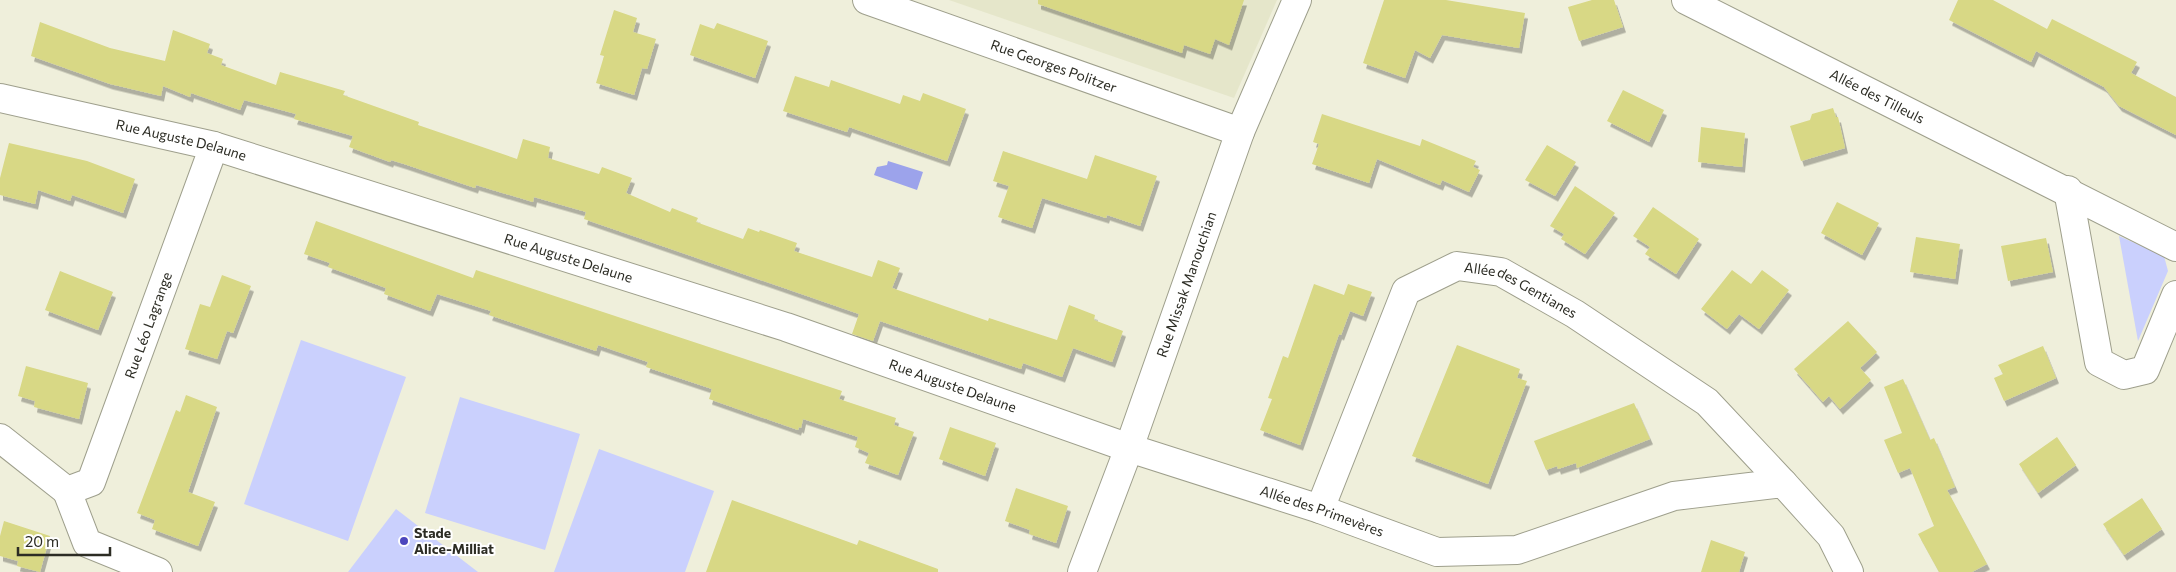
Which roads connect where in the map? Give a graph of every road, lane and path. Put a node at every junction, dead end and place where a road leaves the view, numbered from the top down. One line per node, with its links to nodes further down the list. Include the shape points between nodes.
1 (867, 0): 5 (street, Rue Georges Politzer)
2 (1297, 0): 5 (street, Rue Missak Manouchian)
3 (1686, 0): 7 (street, Allée des Tilleuls)
4 (0, 98): 6 (street, Rue Auguste Delaune)
5 (1240, 132): 11 (street, Rue Missak Manouchian)
6 (214, 146): 11 (street, Rue Auguste Delaune, via 786,327); 13 (street, Rue Léo Lagrange, via 91,482)
7 (2068, 190): 8 (street, Allée des Tilleuls); 9 (street, via 2099,362 2124,375 2146,370)
8 (2176, 247)
9 (2176, 295)
10 (0, 438): 13 (street)
11 (1129, 448): 14 (street, Allée des Primevères); 17 (street, Rue Missak Manouchian)
12 (1783, 483): 14 (street, Allée des Gentianes, via 1707,402 1575,314 1501,272 1456,266 1406,290); 15 (street, Allée des Primevères, via 1674,496); 18 (street, via 1831,536)
13 (67, 490): 16 (street, via 87,543)
14 (1320, 509): 15 (street, Allée des Primevères, via 1437,552)
15 (1513, 561)
16 (158, 572)
17 (1082, 572)
18 (1849, 572)

